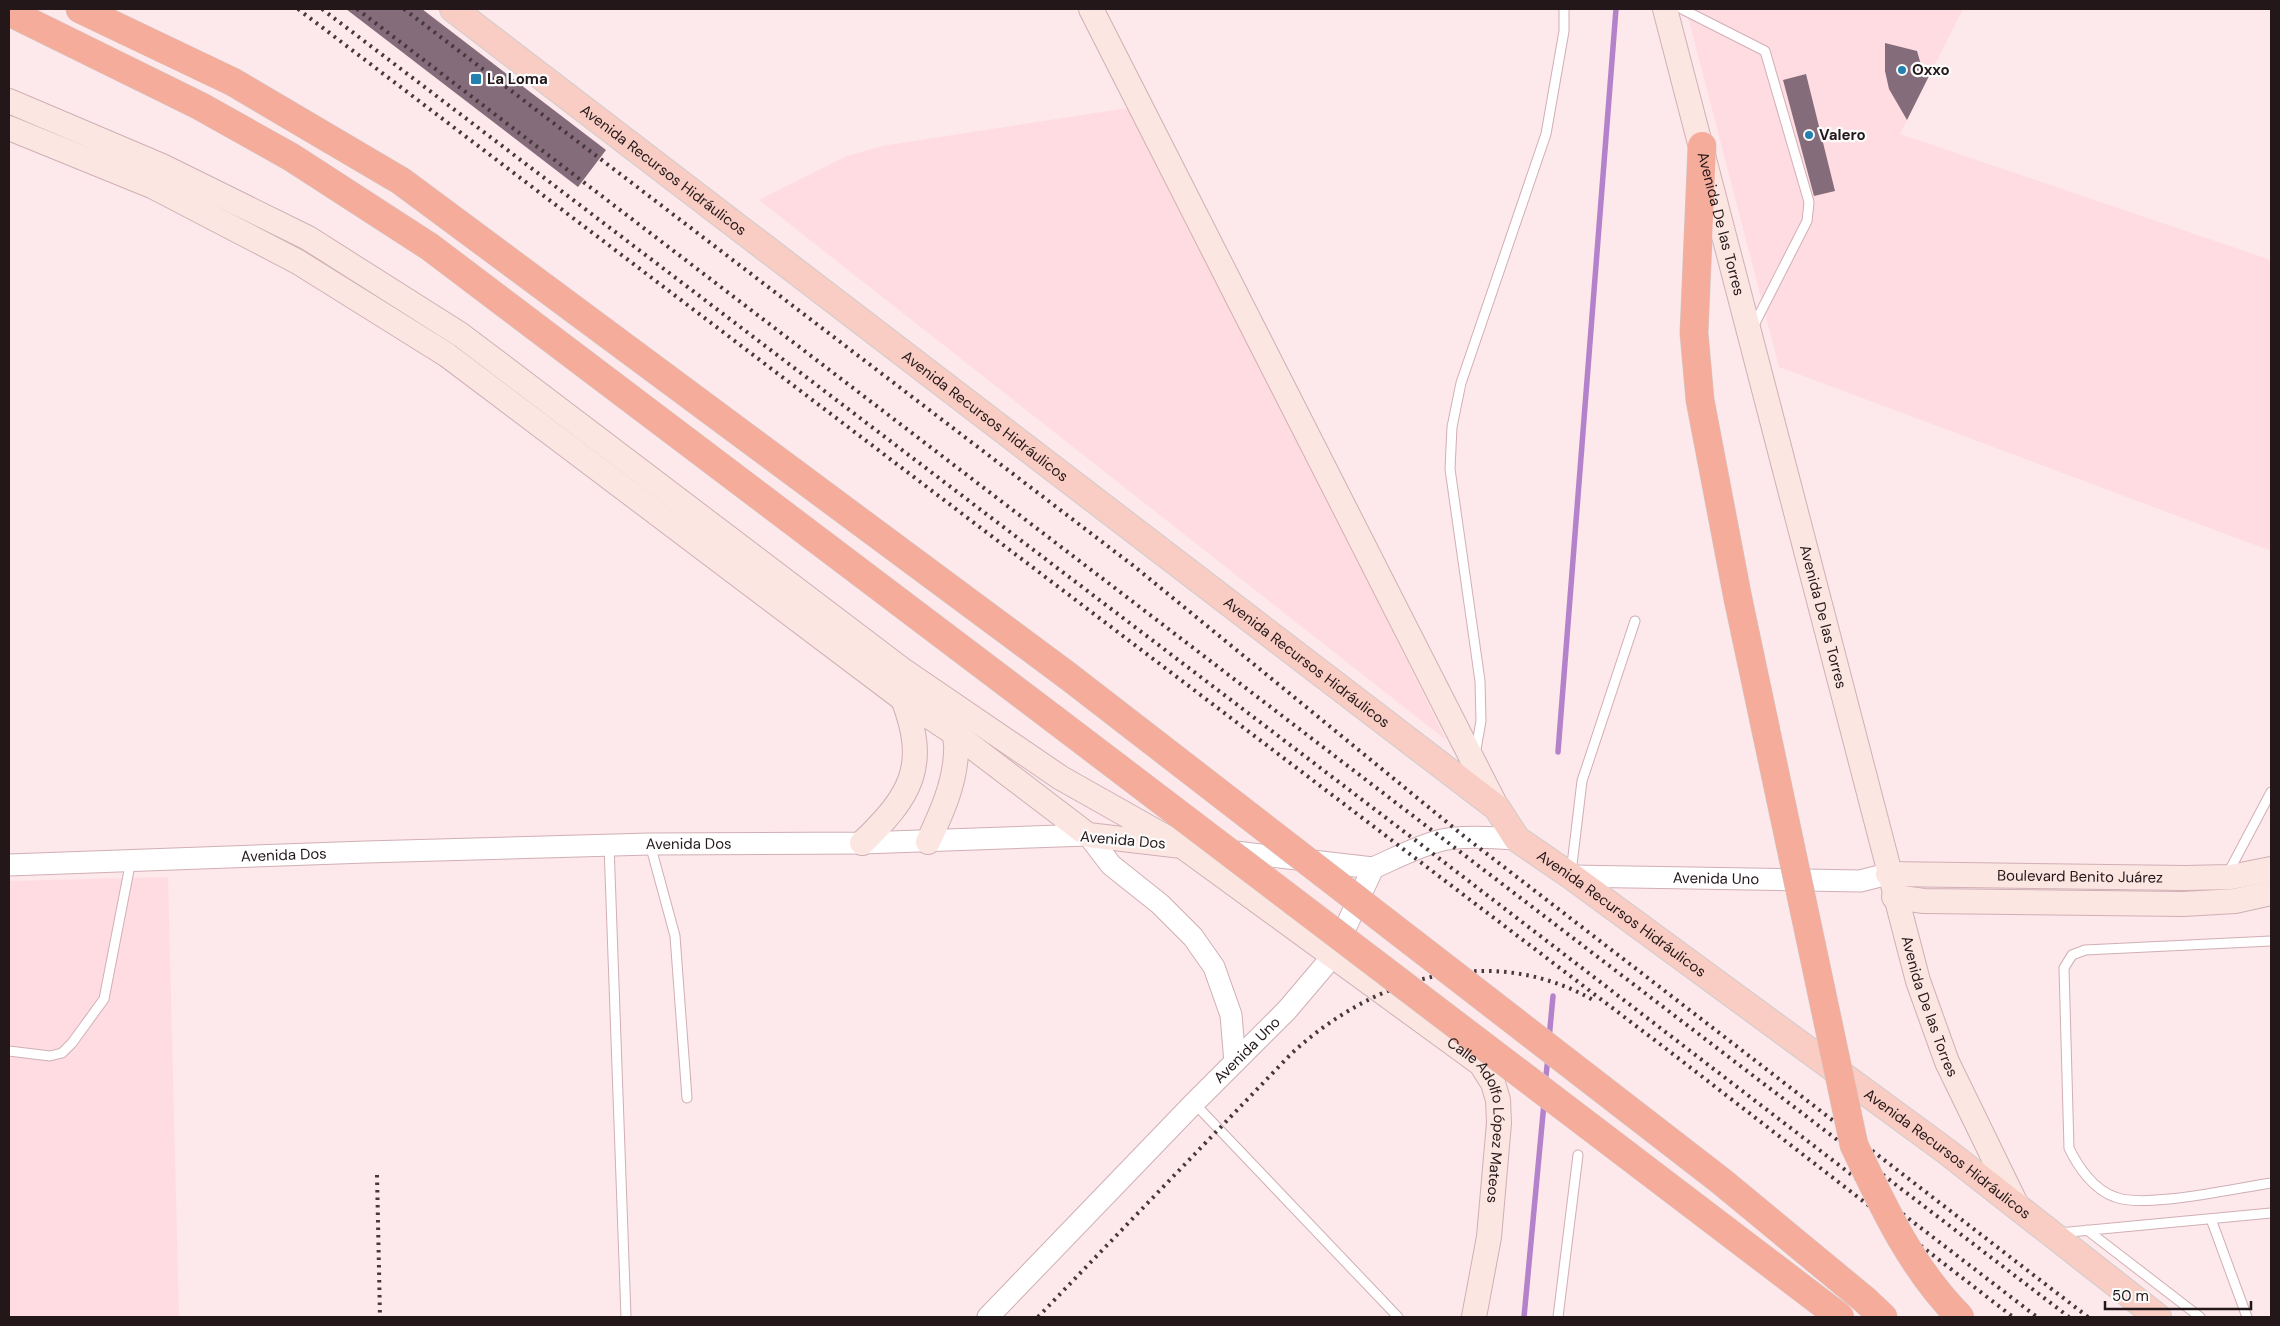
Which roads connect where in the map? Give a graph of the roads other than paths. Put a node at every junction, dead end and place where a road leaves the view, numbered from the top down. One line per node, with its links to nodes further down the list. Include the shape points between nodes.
1 (80, 9): 49 (highway, bridge, via 233,82 401,181 1068,676 1721,1181)
2 (452, 9): 18 (main road, Avenida Recursos Hidráulicos)
3 (1091, 9): 16 (main road)
4 (1564, 9): 16 (lane, via 1564,31 1546,134 1461,383 1452,427 1450,469 1480,681 1481,721)
5 (1666, 9): 10 (main road, Avenida De las Torres)
6 (1682, 9): 11 (lane, via 1765,51 1809,202 1807,221)
7 (9, 12): 55 (highway, bridge, via 200,106 291,157 430,248)
8 (9, 101): 14 (main road, via 162,166 308,238 461,335 904,671)
9 (9, 128): 13 (main road, via 154,187 298,262 447,355)
10 (1702, 146): 11 (main road, Avenida De las Torres); 56 (highway, bridge, via 1694,333 1700,400 1738,599 1854,1145 1883,1207 1912,1258)
11 (1750, 334): 30 (main road, Avenida De las Torres)
12 (1635, 621): 31 (lane, via 1582,781)
13 (903, 699): 15 (main road); 22 (main road, via 912,722 916,754 911,780 900,803)
14 (951, 703): 15 (main road); 25 (main road, via 1061,778)
15 (954, 733): 19 (main road); 21 (main road, via 956,752 951,784)
16 (1474, 762): 18 (main road)
17 (2271, 792): 32 (lane)
18 (1497, 808): 20 (main road, Avenida Recursos Hidráulicos)
19 (1088, 835): 21 (street, Avenida Dos); 25 (main road, Avenida Dos); 39 (street, via 1111,865 1160,904 1193,937 1214,967 1230,1016)
20 (1517, 839): 28 (street, via 1444,840); 31 (main road, Avenida Recursos Hidráulicos)
21 (928, 842): 22 (street, Avenida Dos)
22 (862, 843): 23 (street, Avenida Dos)
23 (650, 844): 24 (street, Avenida Dos); 40 (lane, via 675,936)
24 (610, 845): 26 (street, Avenida Dos); 50 (lane)
25 (1182, 846): 28 (street); 37 (main road, Avenida Dos)
26 (131, 860): 27 (street, Avenida Dos); 38 (lane, via 104,999 62,1053 50,1056)
27 (9, 865)
28 (1373, 868): 37 (street, Avenida Uno)
29 (2271, 869): 32 (main road, Boulevard Benito Juárez)
30 (1888, 874): 32 (main road, Boulevard Benito Juárez); 33 (street, Avenida Uno); 35 (main road, Avenida De las Torres)
31 (1571, 876): 33 (street, Avenida Uno); 44 (main road, Avenida Recursos Hidráulicos, via 1946,1151)
32 (2226, 877)
33 (1860, 881): 35 (street, Avenida Uno)
34 (2271, 893): 35 (main road, Boulevard Benito Juárez, via 2235,901 2183,904)
35 (1894, 898): 44 (main road, Avenida De las Torres, via 1918,981 1947,1062)
36 (2271, 941): 43 (lane, via 2085,950 2072,955 2064,968 2069,1148 2078,1167 2092,1182 2115,1197 2145,1202)
37 (1332, 957): 39 (street, Avenida Uno, via 1287,1010); 53 (main road, Calle Adolfo López Mateos, via 1461,1048 1481,1064 1493,1083 1499,1122 1489,1237)
38 (9, 1051)
39 (1235, 1062): 41 (street, Avenida Uno)
40 (687, 1098)
41 (1194, 1103): 51 (street, Avenida Uno); 52 (lane)
42 (1578, 1155): 54 (lane)
43 (2271, 1183)
44 (2018, 1210): 48 (main road, Avenida Recursos Hidráulicos)
45 (2271, 1213): 46 (lane)
46 (2212, 1219): 47 (lane); 59 (lane)
47 (2087, 1230): 48 (lane); 58 (lane)
48 (2052, 1234): 57 (main road, Avenida Recursos Hidráulicos)
49 (1874, 1309)
50 (626, 1317)
51 (988, 1317)
52 (1398, 1317)
53 (1474, 1317)
54 (1558, 1317)
55 (1840, 1317)
56 (1960, 1317)
57 (2158, 1317)
58 (2200, 1317)
59 (2247, 1317)

